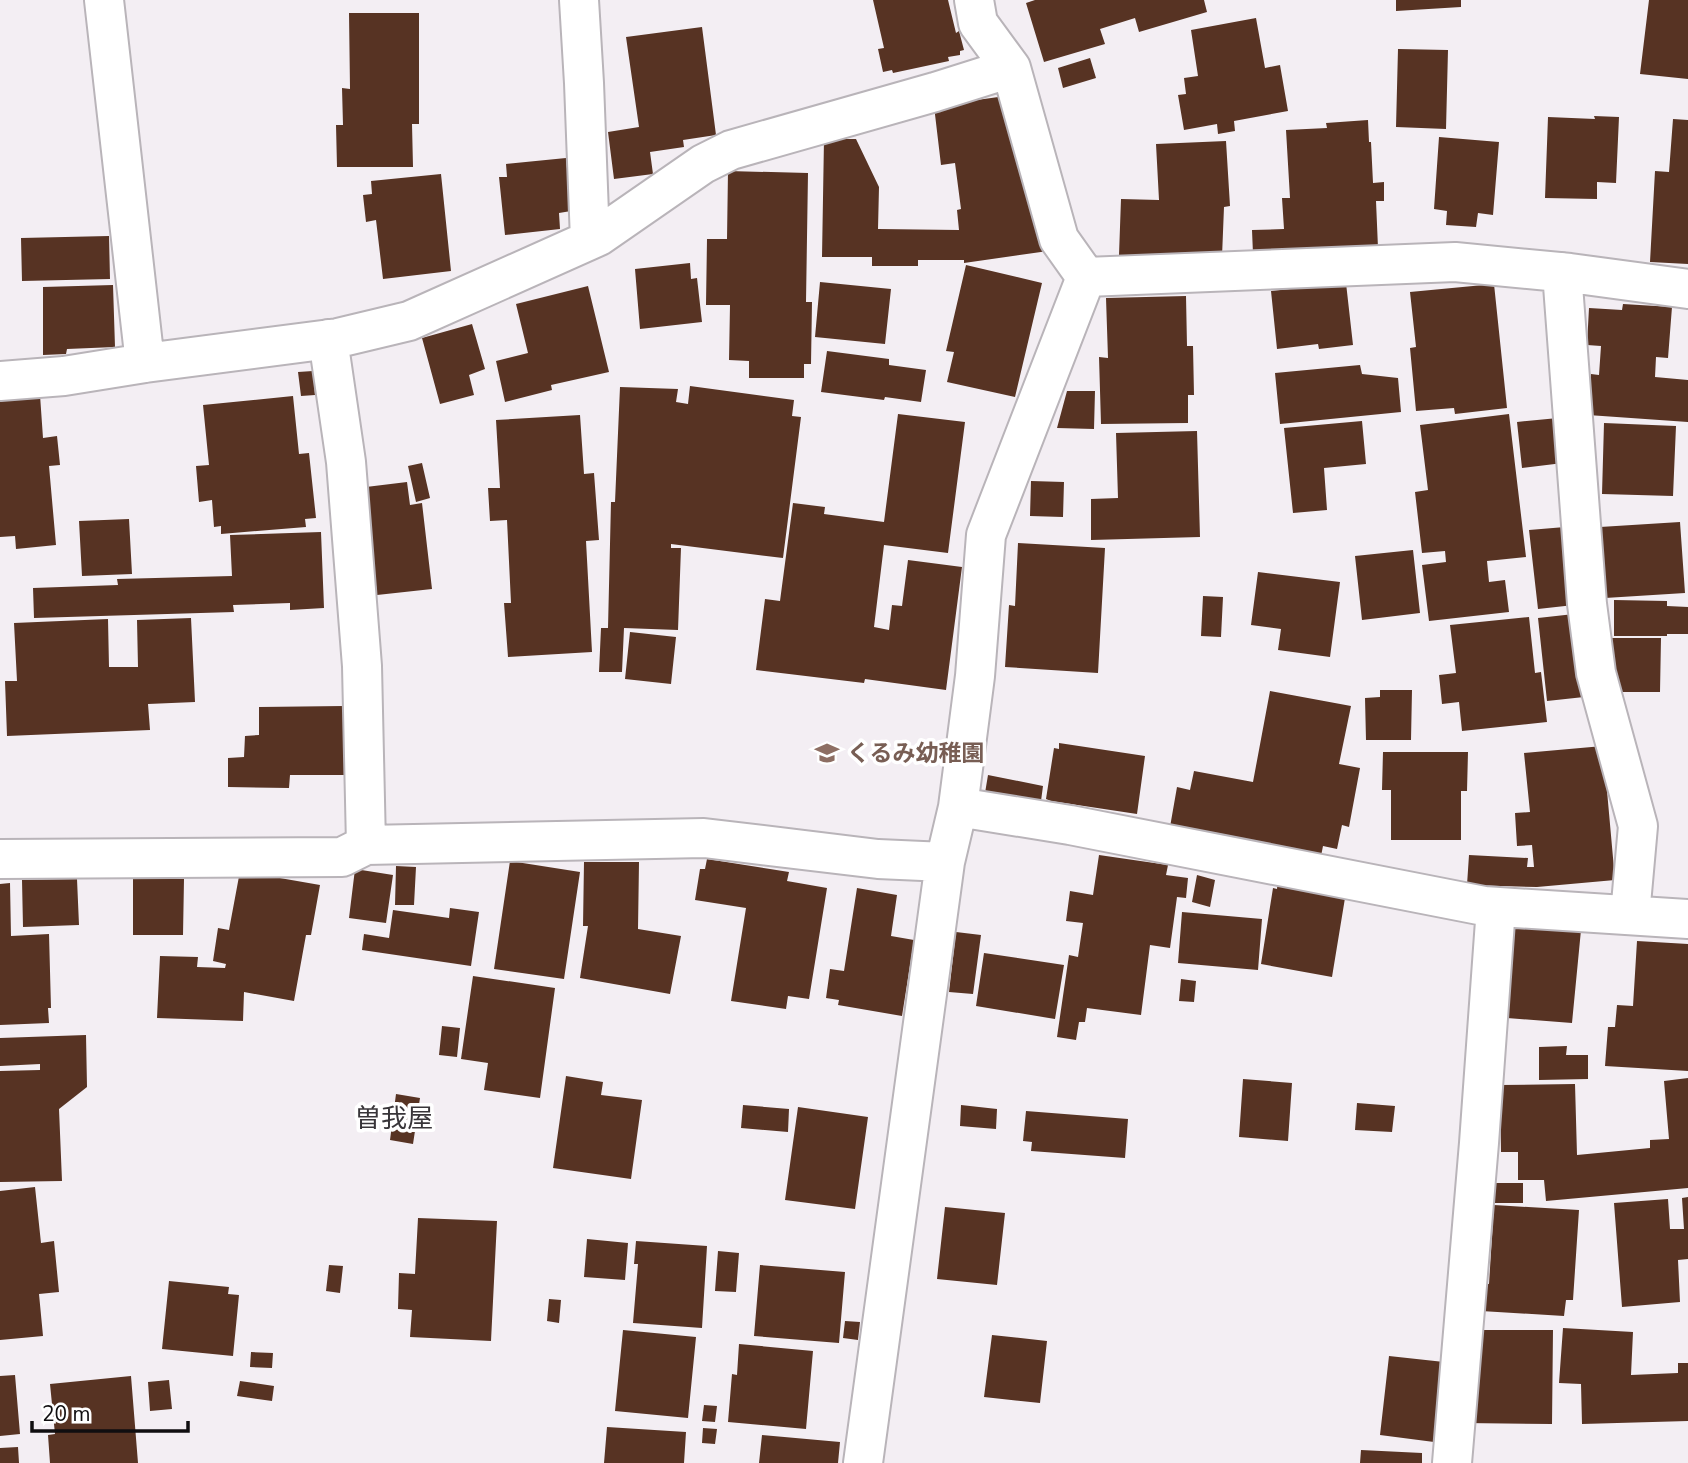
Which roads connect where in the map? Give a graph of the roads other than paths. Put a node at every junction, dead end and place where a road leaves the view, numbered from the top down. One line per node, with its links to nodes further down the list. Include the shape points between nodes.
1 (104, 0): 10 (street)
2 (579, 0): 5 (street)
3 (974, 0): 4 (street, via 978,23)
4 (1011, 68): 5 (street, via 731,150); 7 (street, via 1059,239)
5 (590, 240): 9 (street, via 409,321)
6 (1562, 272): 7 (street, via 1455,262); 8 (street); 17 (street, via 1596,673 1638,826)
7 (1086, 277): 12 (street, via 986,535)
8 (1688, 289)
9 (328, 339): 10 (street); 13 (street, via 346,462 362,666)
10 (145, 363): 11 (street)
11 (0, 381)
12 (958, 807): 15 (street); 16 (street)
13 (366, 845): 14 (street, via 342,857); 15 (street, via 704,838 878,859)
14 (0, 859)
15 (944, 862): 19 (street)
16 (1496, 907): 17 (street); 20 (street)
17 (1630, 915): 18 (street)
18 (1688, 919)
19 (863, 1463)
20 (1452, 1463)

